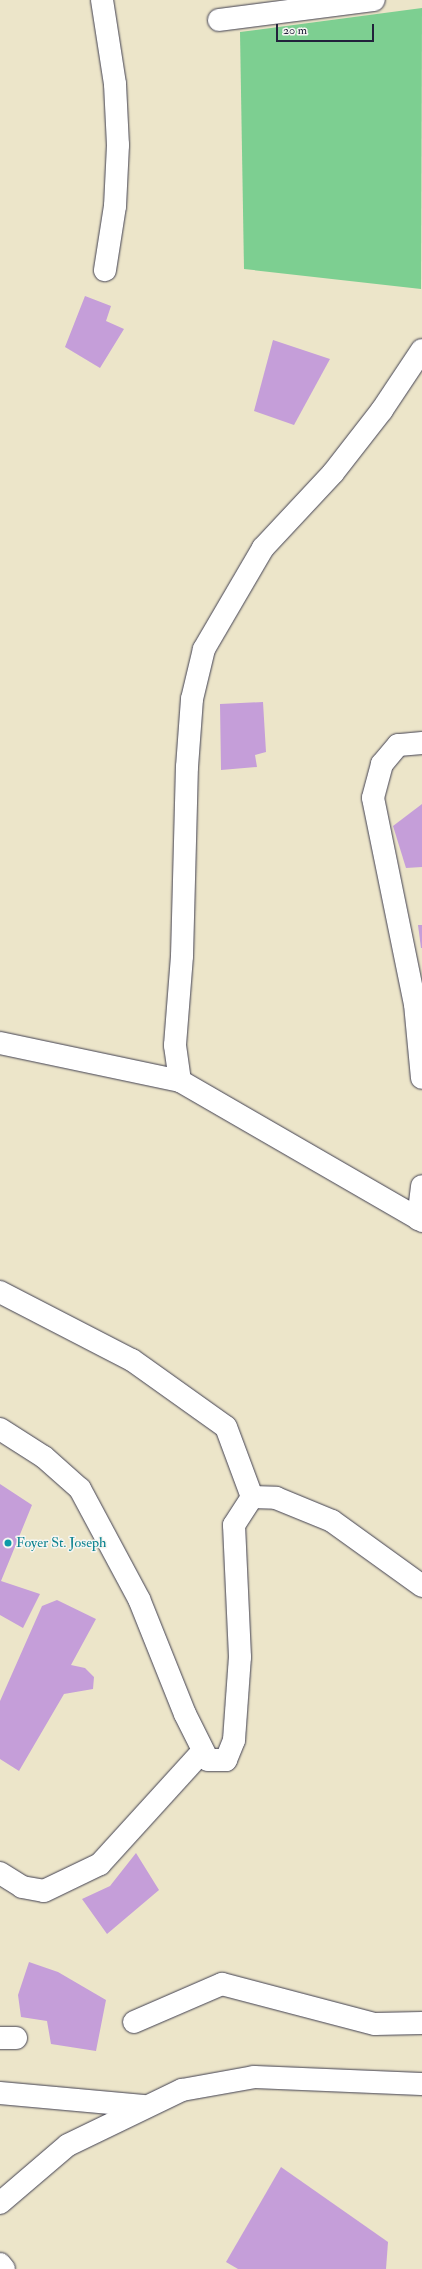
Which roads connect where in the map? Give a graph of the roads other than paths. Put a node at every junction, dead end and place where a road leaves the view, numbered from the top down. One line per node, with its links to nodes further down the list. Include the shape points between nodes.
1 (102, 0): 4 (street, via 113,70 118,146 115,206)
2 (374, 0): 3 (street)
3 (219, 20)
4 (105, 270)
5 (422, 350): 9 (street, via 382,410 333,473 263,548 204,649 192,698 187,767 182,956 175,1045)
6 (422, 743): 8 (street, via 398,745 382,764 373,798 415,1004)
7 (0, 1043): 9 (street)
8 (422, 1078)
9 (180, 1081): 11 (street)
10 (422, 1186): 11 (street)
11 (420, 1220)
12 (0, 1292): 14 (street, via 132,1360 226,1427)
13 (0, 1429): 16 (street, via 44,1457 80,1489 139,1599)
14 (252, 1497): 15 (street, via 276,1498 332,1521); 16 (street, via 234,1525 240,1657 234,1740 226,1760 208,1760)
15 (422, 1586)
16 (202, 1752): 17 (street, via 100,1864 44,1891 22,1887)
17 (0, 1872)
18 (134, 2022): 19 (street, via 222,1984 375,2024)
19 (422, 2024)
20 (422, 2084): 22 (street, via 254,2077 182,2090)
21 (0, 2094): 22 (street)
22 (144, 2106): 23 (street, via 68,2145)
23 (0, 2203)
24 (0, 2264): 25 (street)
25 (4, 2269)

